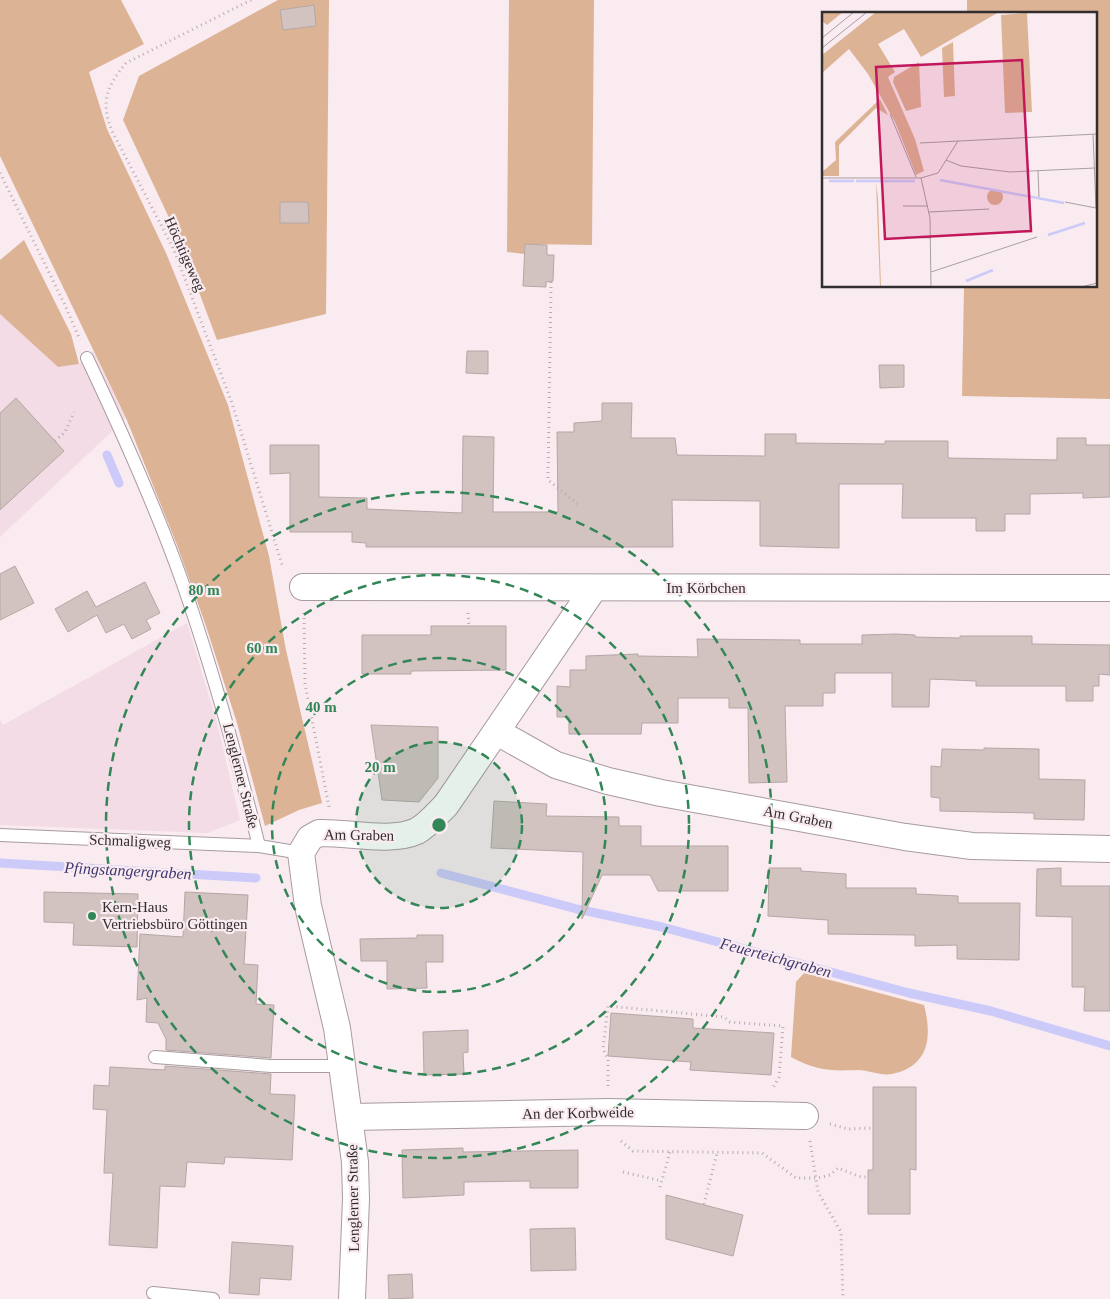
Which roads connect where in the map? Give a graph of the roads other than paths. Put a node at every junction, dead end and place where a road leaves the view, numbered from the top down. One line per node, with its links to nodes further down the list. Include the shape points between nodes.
1 (87, 358): 7 (lane, Lenglerner Straße, via 128,444 183,583 231,734)
2 (303, 587): 3 (street, Im Körbchen)
3 (594, 588): 4 (street, Im Körbchen); 5 (street, Am Graben)
4 (1110, 588)
5 (497, 732): 8 (street, Am Graben, via 556,765 661,793 905,838 972,846); 9 (street, Am Graben, via 446,805 418,830 405,835 319,833 310,838)
6 (0, 835): 7 (lane, Schmaligweg)
7 (259, 846): 9 (lane, Lenglerner Straße)
8 (1110, 849)
9 (301, 853): 11 (street, Lenglerner Straße, via 308,906)
10 (154, 1057): 11 (lane, via 271,1066)
11 (343, 1066): 13 (street, Lenglerner Straße)
12 (805, 1116): 13 (street, An der Korbweide, via 598,1112)
13 (350, 1117): 16 (street, Lenglerner Straße, via 356,1199)
14 (153, 1293): 15 (lane)
15 (213, 1299)
16 (352, 1299)

